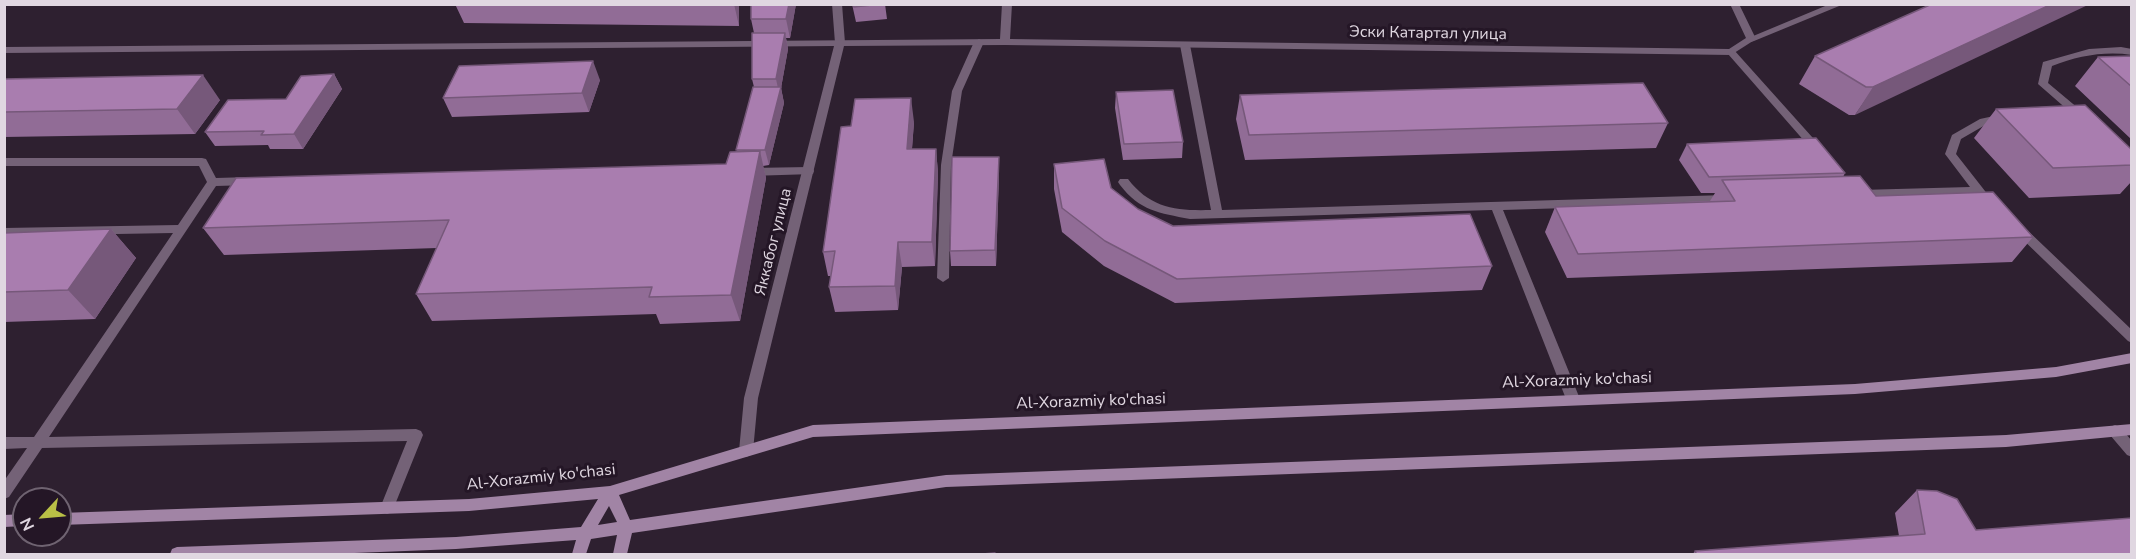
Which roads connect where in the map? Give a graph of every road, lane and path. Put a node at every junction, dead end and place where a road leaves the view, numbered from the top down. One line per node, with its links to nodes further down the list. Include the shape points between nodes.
1 (837, 4): 8 (street, Яккабог улица)
2 (1007, 4): 7 (street)
3 (1734, 4): 5 (street)
4 (1840, 4): 5 (street)
5 (1751, 39): 11 (street)
6 (979, 42): 7 (street, Эски Катартал улица); 8 (street, Эски Катартал улица); 31 (street, via 957,91 946,165)
7 (1005, 42): 9 (street, Эски Катартал улица)
8 (840, 43): 10 (street, Эски Катартал улица); 17 (street, Яккабог улица)
9 (1185, 45): 11 (street, Эски Катартал улица); 27 (street)
10 (4, 50)
11 (1731, 52): 15 (street)
12 (2132, 52): 14 (street, via 2119,49 2070,55 2047,64 2043,84 2090,124)
13 (2017, 114): 22 (street, via 1983,121 1956,137 1950,154)
14 (2062, 117)
15 (1826, 159)
16 (4, 162): 20 (street, via 202,162)
17 (809, 171): 18 (street); 39 (street, Яккабог улица, via 751,398)
18 (738, 172)
19 (261, 181): 20 (street)
20 (213, 182): 29 (street)
21 (1124, 182): 27 (street, via 1149,208)
22 (1978, 191): 23 (street); 26 (street)
23 (1852, 192)
24 (1741, 198): 25 (street)
25 (1496, 206): 27 (street); 34 (street)
26 (1994, 206)
27 (1217, 214)
28 (2010, 221): 32 (street)
29 (181, 229): 30 (street); 37 (street)
30 (4, 232)
31 (943, 278)
32 (2132, 338)
33 (2132, 358): 34 (main road, Al-Xorazmiy ko'chasi, via 2085,369 1957,382)
34 (1573, 399): 39 (main road, Al-Xorazmiy ko'chasi, via 813,431)
35 (2132, 429): 36 (main road)
36 (2115, 431): 40 (street); 45 (main road, via 1982,442 946,481)
37 (39, 442): 38 (street); 42 (street); 43 (street, via 416,435)
38 (4, 443)
39 (746, 451): 41 (main road, Al-Xorazmiy ko'chasi)
40 (2132, 451)
41 (610, 492): 43 (main road, Al-Xorazmiy ko'chasi); 45 (main road); 46 (main road)
42 (4, 493)
43 (387, 508): 44 (main road, Al-Xorazmiy ko'chasi)
44 (72, 519)
45 (626, 527): 46 (main road); 49 (main road)
46 (585, 533): 47 (main road, via 456,543); 48 (main road)
47 (177, 555)
48 (579, 555)
49 (620, 555)

